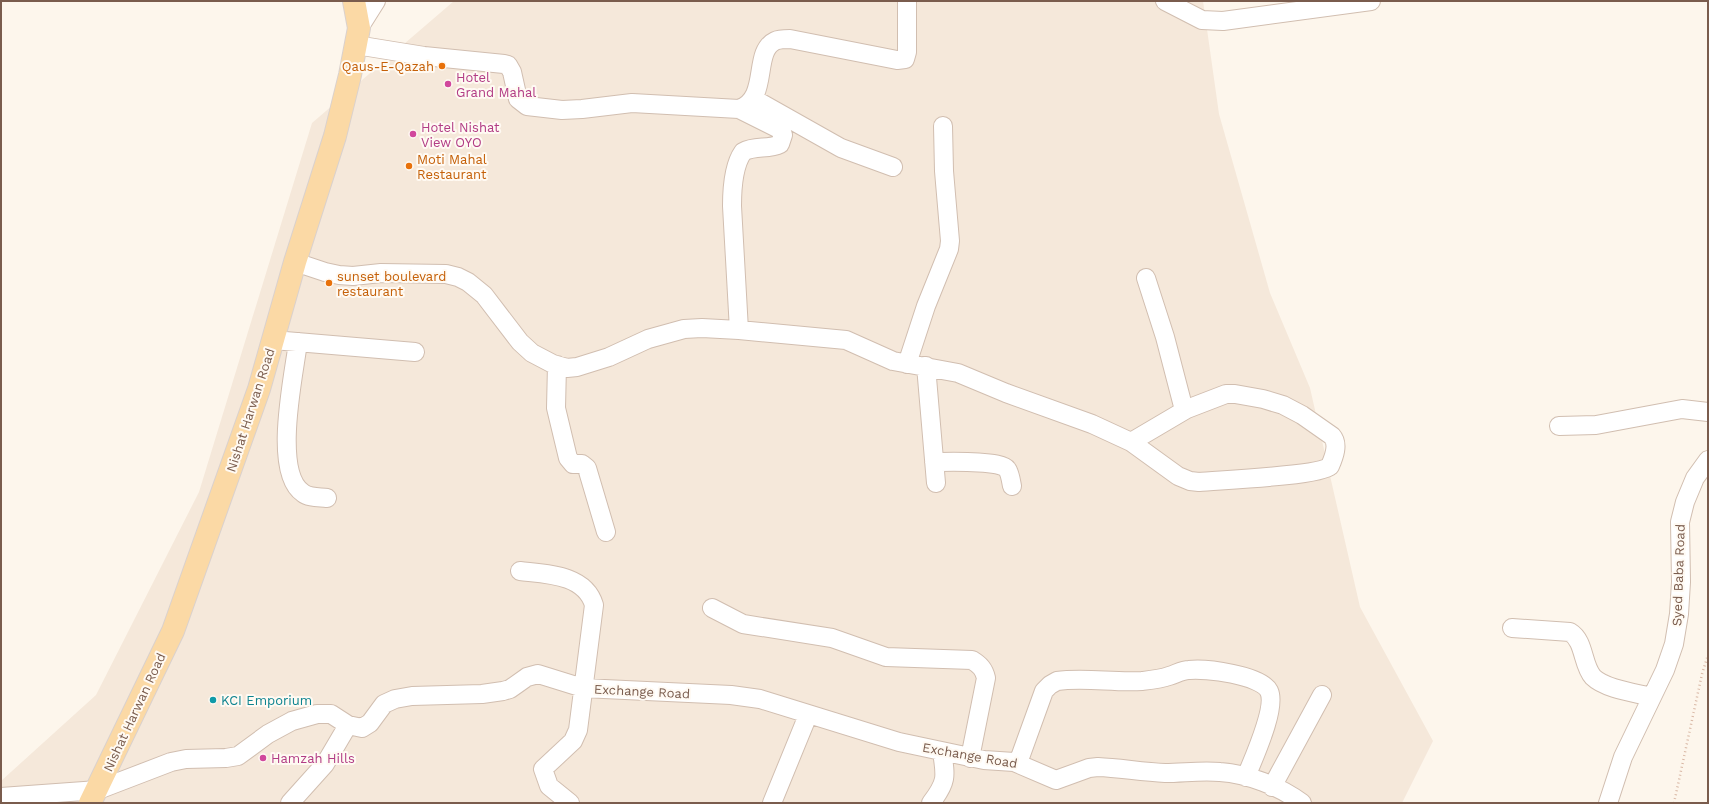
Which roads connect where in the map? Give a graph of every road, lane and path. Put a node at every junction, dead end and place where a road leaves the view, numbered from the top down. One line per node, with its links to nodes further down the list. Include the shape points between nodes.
1 (354, 1): 6 (main road, Nishat Harwan Road)
2 (376, 1): 6 (street)
3 (907, 1): 7 (street, via 907,52 904,59 896,60 780,39 774,41 765,51)
4 (1165, 1): 5 (street, via 1202,20 1223,21)
5 (1371, 1)
6 (357, 36): 8 (street, via 424,56 508,65 518,98 528,106 562,110 632,103); 11 (main road, Nishat Harwan Road, via 335,136)
7 (754, 99): 8 (street, via 747,107); 10 (street, via 841,148)
8 (739, 110): 13 (street, via 777,128 783,135 780,144 755,147 743,152 737,164 732,206)
9 (943, 126): 17 (street, via 949,249 926,306)
10 (894, 166)
11 (295, 262): 14 (main road, Nishat Harwan Road); 18 (street, via 339,275 446,274 458,277 484,295 520,342 532,353)
12 (1146, 278): 20 (street)
13 (739, 330): 17 (street, via 846,340 893,361); 18 (street, via 702,328 672,331 577,367)
14 (273, 340): 15 (street); 44 (main road, Nishat Harwan Road, via 259,389 173,631)
15 (298, 342): 16 (street); 28 (street, via 286,436 288,467 303,494)
16 (415, 352)
17 (907, 364): 19 (street)
18 (557, 365): 29 (street, via 556,408 568,458 573,464 582,464 587,468)
19 (926, 366): 23 (street, via 972,378 1092,424); 25 (street)
20 (1184, 410): 23 (street); 23 (street, via 1226,394 1263,399 1283,405 1302,415 1335,439 1336,446 1331,464 1322,471 1199,482 1178,476)
21 (1708, 412): 22 (street, via 1682,409 1596,425)
22 (1559, 426)
23 (1131, 442)
24 (1708, 460): 36 (street, Syed Baba Road, via 1685,502 1680,522 1679,614 1674,644)
25 (934, 462): 26 (street); 27 (street, via 975,462 1004,466 1008,470)
26 (936, 483)
27 (1012, 486)
28 (327, 498)
29 (606, 532)
30 (520, 571): 34 (street, via 558,575 570,579 592,600 594,610)
31 (712, 608): 40 (street, via 743,624 832,638 886,657 972,660 984,670 986,678)
32 (1512, 628): 36 (street, via 1570,632 1576,637 1588,670 1599,682)
33 (1708, 655): 52 (path)
34 (583, 688): 37 (street, Exchange Road, via 747,697); 38 (street, Exchange Road, via 538,674 527,677 503,691 395,698 384,704 367,726 362,728); 48 (street, via 578,730 572,741 543,769 549,786)
35 (1322, 694): 43 (street)
36 (1652, 696): 51 (street, Syed Baba Road, via 1623,757)
37 (808, 715): 39 (street, Exchange Road); 46 (street)
38 (348, 725): 44 (street, via 331,714 317,714 292,721 268,734 238,756 171,762); 47 (street, via 328,759)
39 (942, 752): 40 (street, Exchange Road); 49 (street, via 945,778 942,789)
40 (970, 758): 41 (street, Exchange Road)
41 (1018, 763): 42 (street, Exchange Road, via 1056,780 1098,767 1163,773 1219,772); 42 (street, via 1044,691 1057,681 1141,681 1163,678 1188,670 1203,670 1252,678 1269,691 1268,717)
42 (1246, 777): 43 (street, Exchange Road)
43 (1272, 787): 50 (street, Exchange Road)
44 (94, 796): 45 (street)
45 (1, 797)
46 (774, 802)
47 (290, 803)
48 (570, 803)
49 (931, 803)
50 (1302, 803)
51 (1608, 803)
52 (1674, 803)

